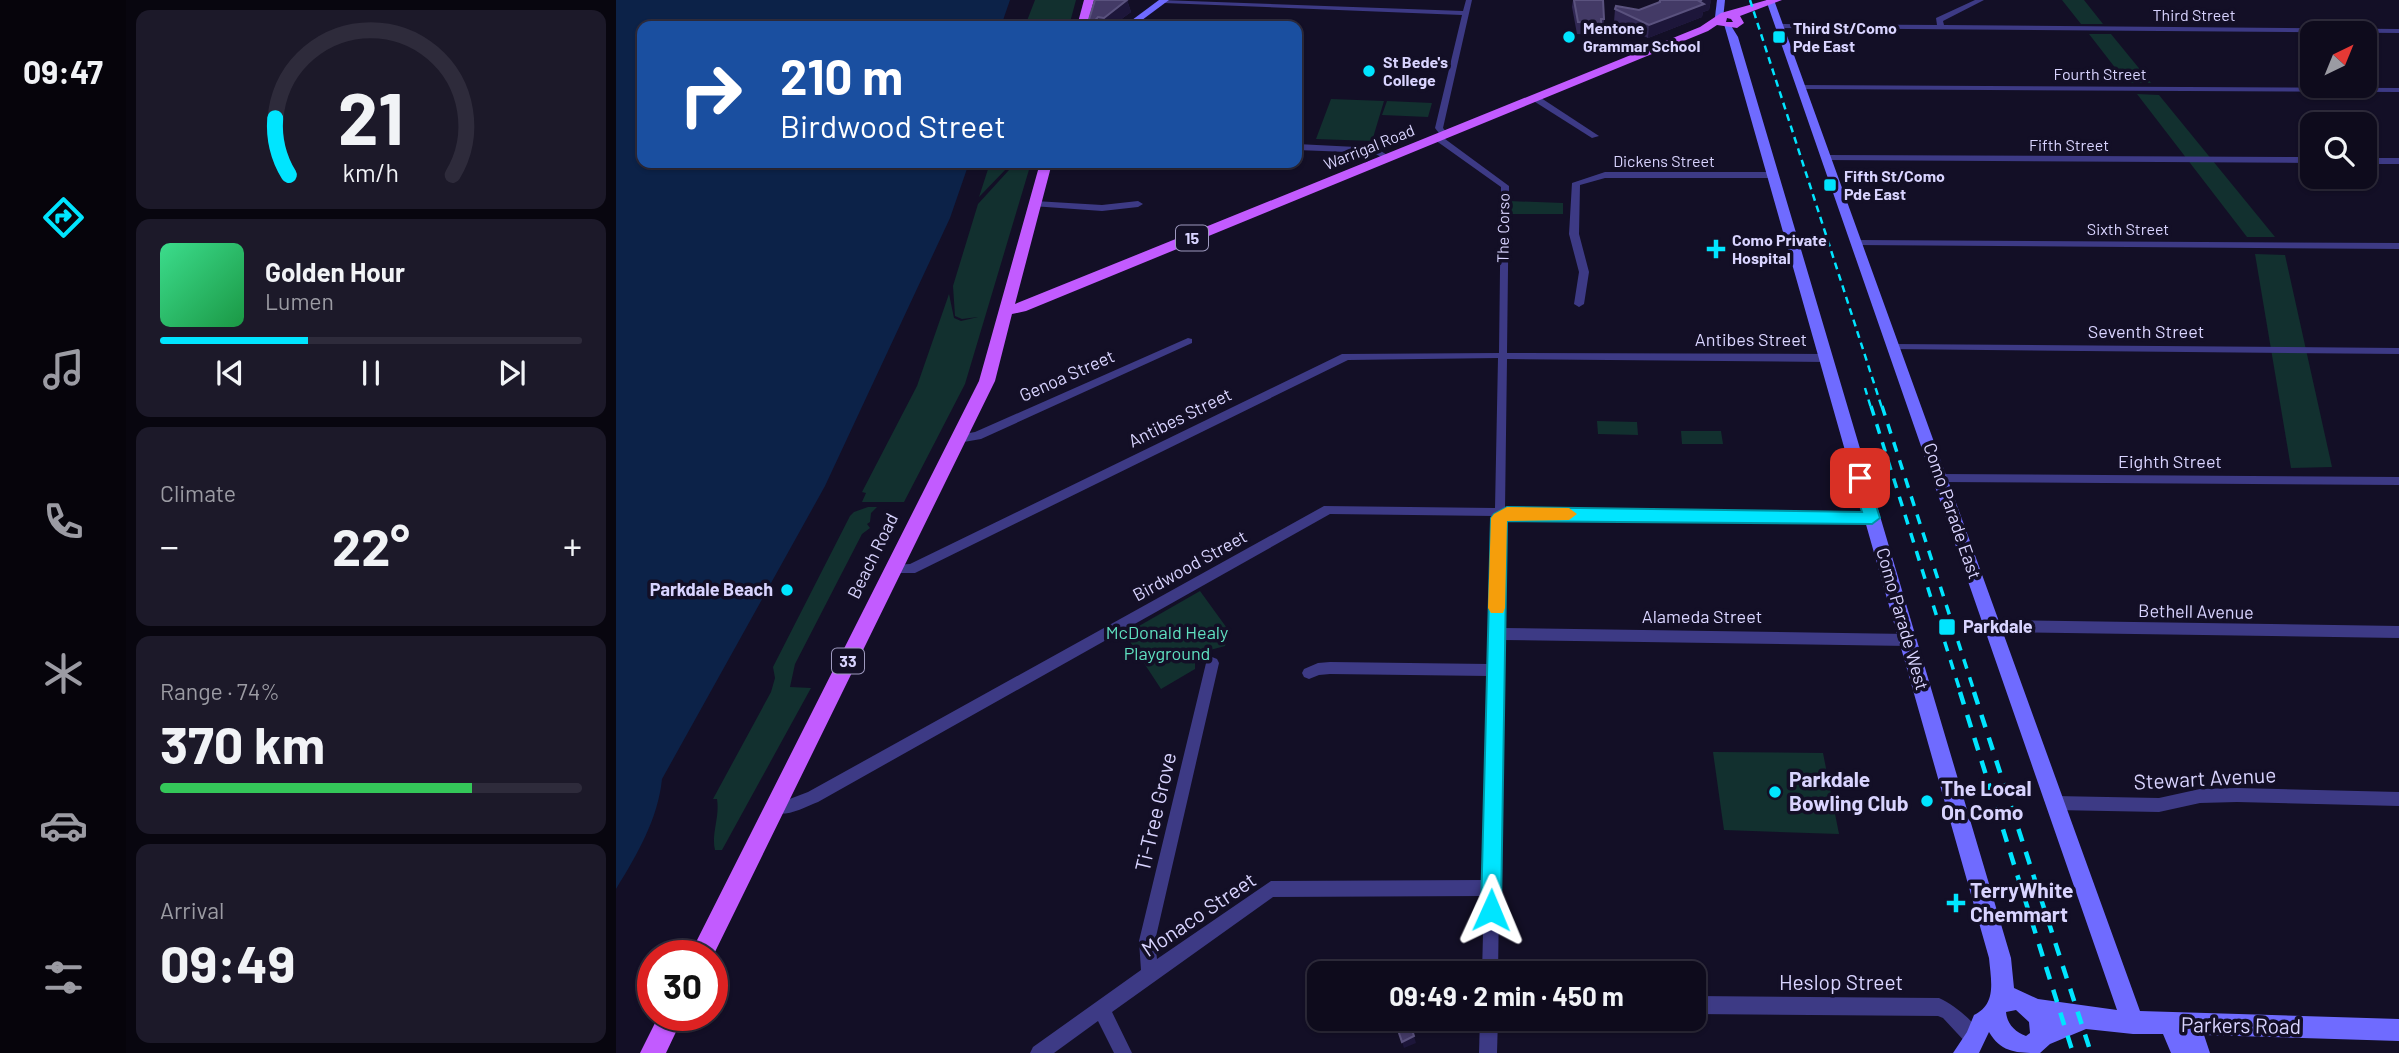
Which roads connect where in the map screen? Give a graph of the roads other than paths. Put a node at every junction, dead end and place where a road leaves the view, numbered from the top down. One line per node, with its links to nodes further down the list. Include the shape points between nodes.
1 (1089, 0): 8 (main road)
2 (1469, 0): 7 (street)
3 (1980, 0): 12 (street, via 1939,20)
4 (1165, 1): 7 (street); 9 (street)
5 (1721, 1): 10 (street, Como Parade West)
6 (1772, 1): 10 (main road, Warrigal Road / 15); 11 (street, Como Parade East)
7 (1466, 13): 18 (street, via 1439,128)
8 (1083, 21)
9 (1135, 21)
10 (1729, 22): 16 (main road, Warrigal Road / 15); 26 (street, Como Parade West)
11 (1780, 26): 12 (street, Third Street); 14 (street, Como Parade East)
12 (1941, 28): 13 (street, Third Street)
13 (2399, 31)
14 (1801, 87): 15 (street, Fourth Street); 21 (street, Como Parade East)
15 (2399, 90)
16 (1535, 98): 17 (street); 18 (main road, Warrigal Road / 15)
17 (1595, 136)
18 (1441, 137): 20 (main road, Warrigal Road / 15); 36 (street, The Corso, via 1504,186)
19 (1302, 147): 20 (street, via 1376,151)
20 (1388, 158): 32 (main road, Warrigal Road / 15, via 1021,308)
21 (1826, 158): 22 (street, Fifth Street); 29 (street, Como Parade East)
22 (2300, 160)
23 (2377, 161): 24 (street)
24 (2399, 161)
25 (1045, 168): 27 (main road, Beach Road / 33)
26 (1772, 175): 31 (street, Dickens Street, via 1598,177 1576,183 1574,234 1584,272); 37 (street, Como Parade West)
27 (1035, 204): 28 (street, via 1102,208); 32 (main road, Beach Road / 33)
28 (1138, 204)
29 (1856, 243): 30 (street, Sixth Street); 34 (street, Como Parade East)
30 (2399, 246)
31 (1579, 304)
32 (1006, 310): 38 (main road, Beach Road / 33, via 987,381)
33 (1188, 341): 38 (street, Genoa Street, via 977,436)
34 (1893, 347): 35 (street, Seventh Street); 39 (street, Como Parade East)
35 (2399, 351)
36 (1502, 356): 37 (street, Antibes Street); 41 (street, The Corso); 43 (street, Antibes Street, via 1346,356 911,569)
37 (1825, 358): 42 (street, Como Parade West)
38 (958, 439): 43 (main road, Beach Road / 33)
39 (1940, 478): 40 (street, Eighth Street); 44 (street, Como Parade East)
40 (2399, 481)
41 (1500, 513): 42 (street, Birdwood Street); 46 (street, The Corso); 53 (street, Birdwood Street, via 1328,509 813,797)
42 (1872, 518): 47 (street, Como Parade West)
43 (894, 569): 53 (main road, Beach Road / 33)
44 (1992, 626): 45 (street, Bethell Avenue); 52 (street, Como Parade East)
45 (2399, 632)
46 (1496, 635): 47 (street, Alameda Street); 49 (street, The Corso)
47 (1908, 640): 59 (street, Como Parade West)
48 (1212, 663): 57 (street, Ti-Tree Grove, via 1147,941)
49 (1494, 670): 50 (street, via 1330,668); 54 (street, The Corso)
50 (1309, 673)
51 (2399, 799): 52 (street, Stewart Avenue, via 2237,795 2200,796 2159,805)
52 (2055, 803): 62 (street, Como Parade East)
53 (775, 807): 55 (main road, Beach Road / 33)
54 (1491, 888): 56 (street, The Corso); 57 (street, Monaco Street, via 1271,889)
55 (709, 940)
56 (1490, 961)
57 (1150, 972): 60 (street, Monaco Street)
58 (1706, 1005): 68 (street, Heslop Street, via 1939,1007 1949,1012)
59 (2013, 1007): 61 (street, Parkers Road); 67 (street, via 2001,1034); 67 (street, via 2041,1022); 68 (street, via 1982,1023)
60 (1101, 1008): 70 (street, Monaco Street); 71 (street)
61 (2082, 1019): 62 (street, Parkers Road); 67 (street, Parkers Road)
62 (2133, 1023): 63 (street, Parkers Road)
63 (2180, 1025): 64 (street, Parkers Road); 73 (street); 74 (street)
64 (2399, 1030)
65 (664, 1031): 69 (main road)
66 (1489, 1031): 72 (street)
67 (2025, 1045): 68 (street, Parkers Road)
68 (1970, 1046)
69 (653, 1053)
70 (1039, 1053)
71 (1123, 1053)
72 (1488, 1053)
73 (2183, 1053)
74 (2199, 1053)

